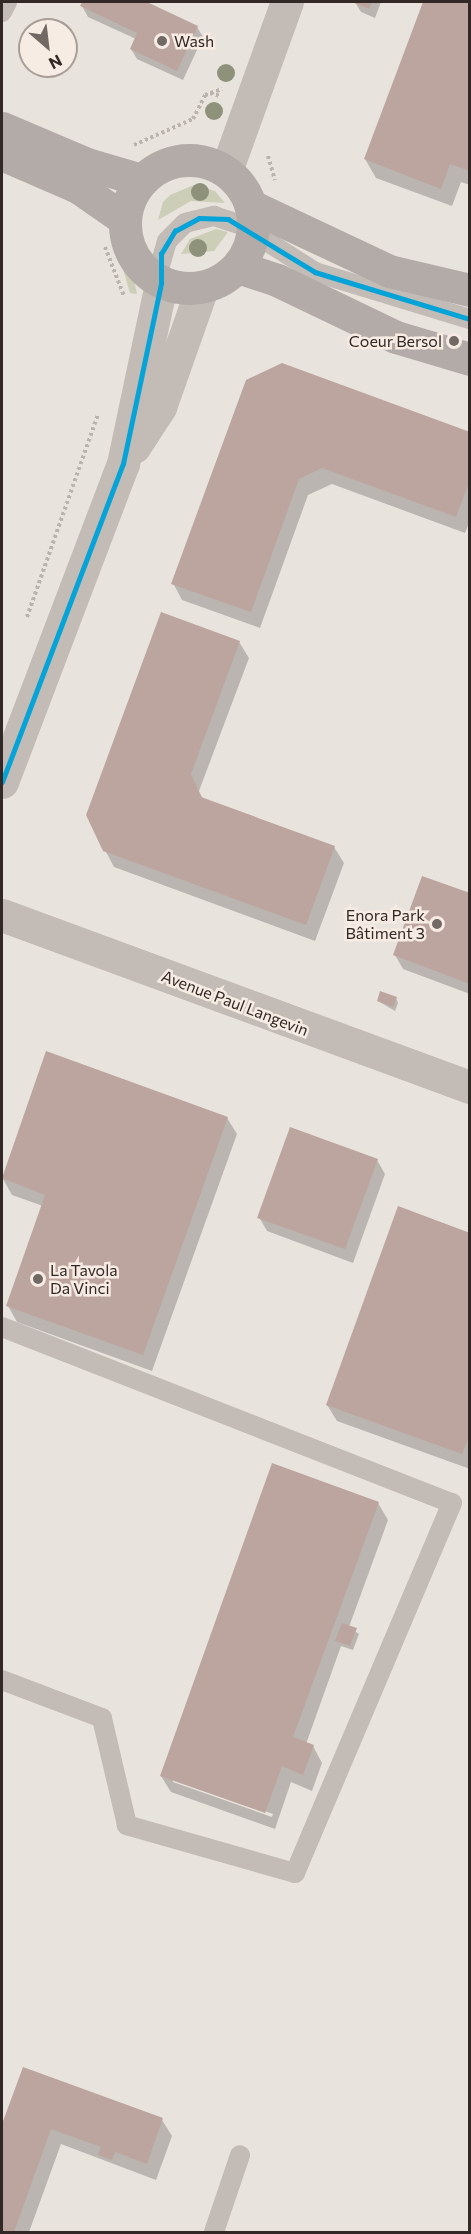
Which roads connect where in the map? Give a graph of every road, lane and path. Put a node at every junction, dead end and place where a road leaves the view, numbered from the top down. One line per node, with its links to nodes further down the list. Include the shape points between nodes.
1 (7, 2): 3 (lane)
2 (287, 2): 7 (street)
3 (2, 12)
4 (210, 93): 6 (path, via 201,101 193,119)
5 (4, 132): 8 (main road); 10 (main road, via 78,187)
6 (127, 147)
7 (226, 171): 8 (main road, via 191,159 156,168); 9 (main road, via 242,186)
8 (141, 180): 10 (main road)
9 (252, 220): 11 (main road); 12 (lane); 14 (lane, via 214,216 185,223 167,241 162,254); 16 (main road, via 389,271)
10 (114, 229): 14 (main road, via 125,238 133,256); 17 (path)
11 (238, 267): 13 (main road); 15 (main road)
12 (315, 272): 13 (lane); 18 (lane)
13 (279, 281): 19 (main road, via 396,337)
14 (161, 283): 15 (main road); 21 (street)
15 (202, 288): 21 (street, via 160,407)
16 (470, 290)
17 (127, 303)
18 (470, 319)
19 (470, 358)
20 (101, 407): 22 (path)
21 (123, 464): 23 (street)
22 (23, 630)
23 (2, 782)
24 (2, 915): 25 (street, Avenue Paul Langevin)
25 (470, 1087)
26 (2, 1327): 27 (lane, via 452,1503 295,1873 127,1825 102,1718)
27 (2, 1680)
28 (240, 2155): 29 (lane)
29 (214, 2232)

